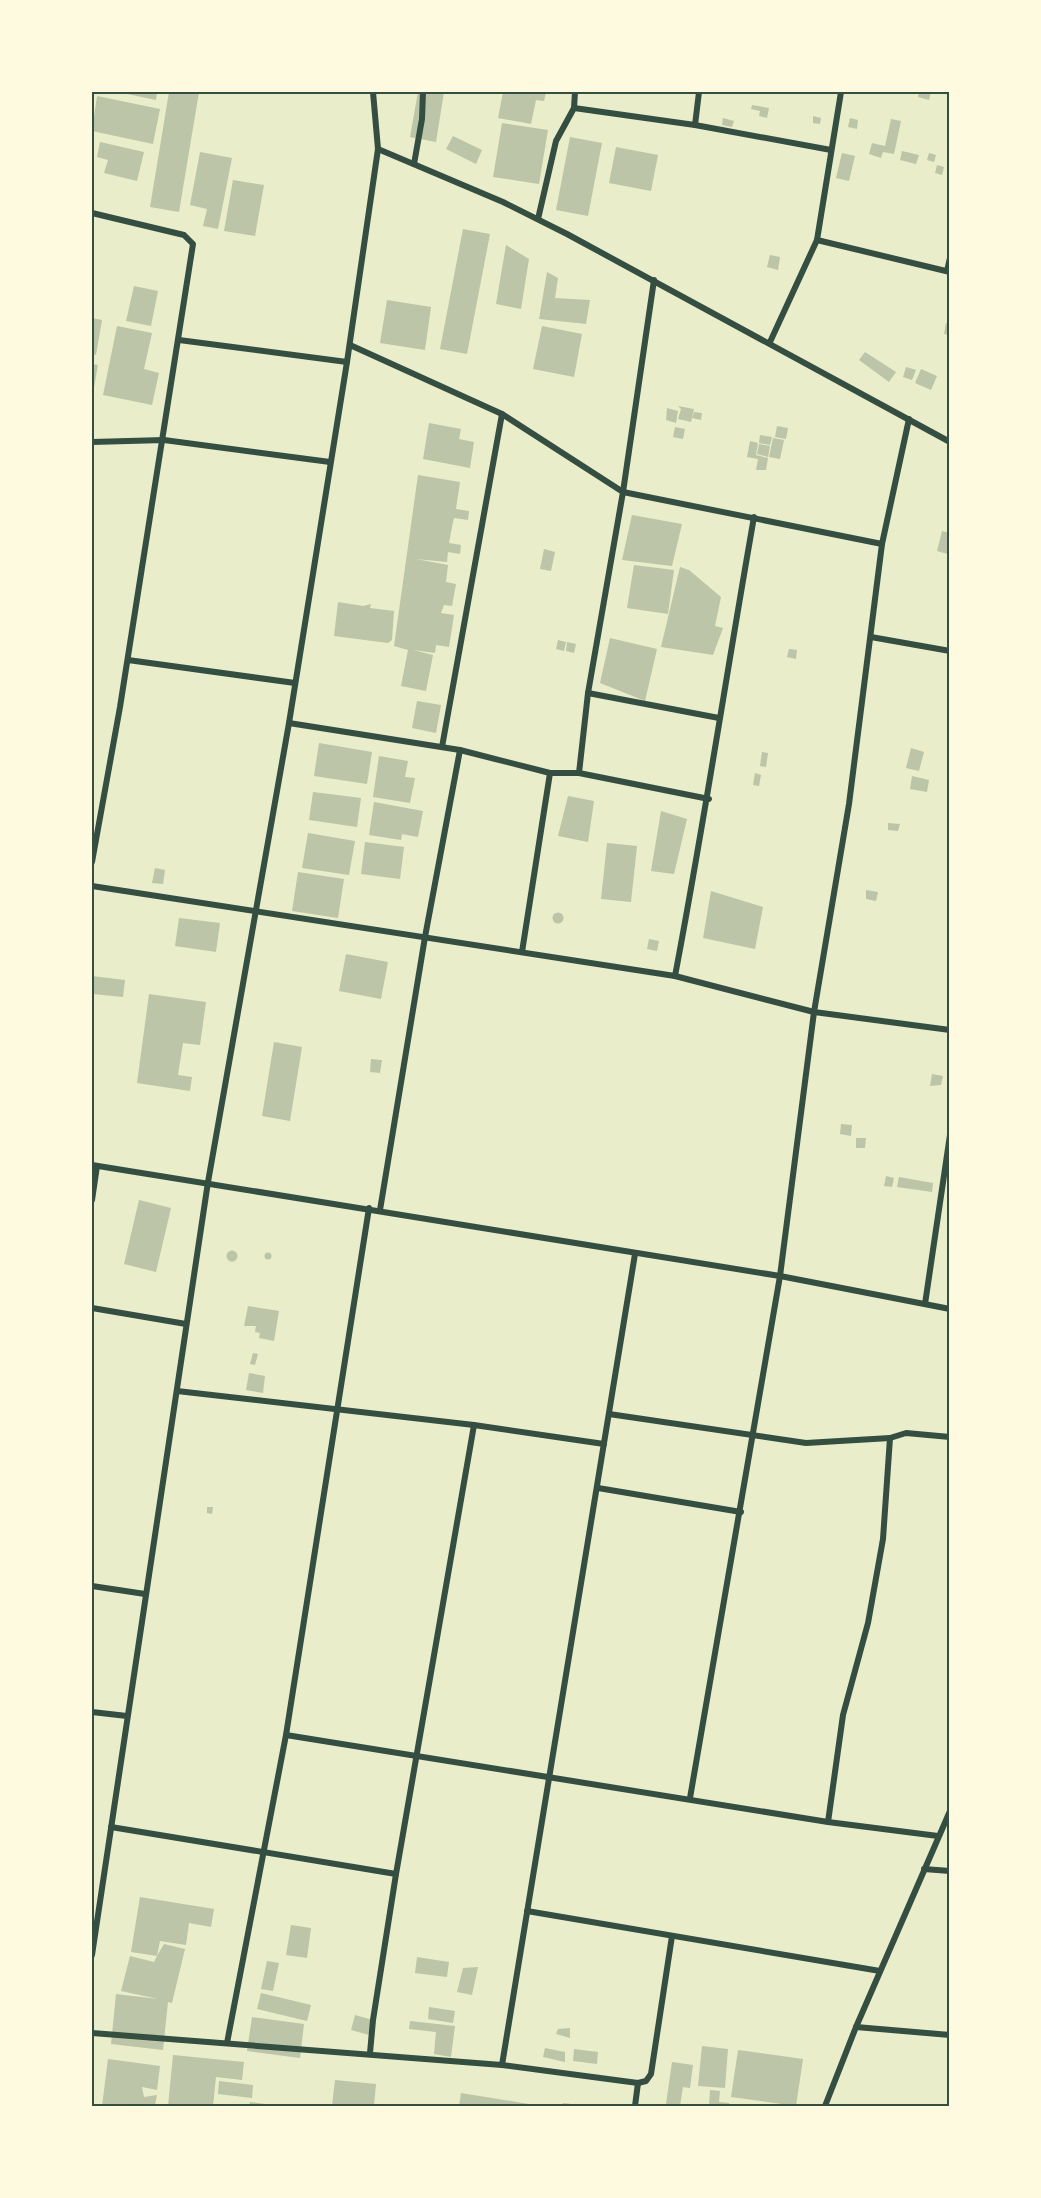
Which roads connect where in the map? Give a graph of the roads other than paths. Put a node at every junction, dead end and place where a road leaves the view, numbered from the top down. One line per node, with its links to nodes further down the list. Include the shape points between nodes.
1 (373, 92): 8 (street)
2 (423, 92): 10 (street)
3 (575, 92): 6 (street)
4 (699, 92): 7 (street)
5 (841, 92): 9 (street)
6 (574, 108): 7 (street); 12 (street, via 556,141)
7 (695, 125): 9 (street)
8 (378, 148): 10 (street); 19 (street)
9 (831, 150): 13 (street)
10 (414, 164): 12 (street)
11 (92, 213): 17 (street, via 184,235 194,244)
12 (538, 219): 16 (street)
13 (817, 240): 15 (street); 18 (street)
14 (950, 258): 15 (street)
15 (948, 272)
16 (654, 280): 18 (street); 27 (street)
17 (180, 340): 20 (street); 23 (street)
18 (770, 342): 22 (street)
19 (350, 345): 20 (street); 21 (street)
20 (347, 362): 26 (street)
21 (502, 414): 27 (street); 37 (street)
22 (909, 419): 25 (street); 29 (street)
23 (164, 440): 24 (street); 26 (street); 32 (street)
24 (92, 442)
25 (950, 442)
26 (330, 462): 33 (street)
27 (623, 492): 28 (street); 34 (street)
28 (753, 517): 29 (street); 35 (street)
29 (882, 544): 30 (street)
30 (870, 637): 31 (street); 48 (street, via 849,804)
31 (950, 651)
32 (128, 660): 33 (street); 42 (street)
33 (295, 683): 36 (street)
34 (588, 693): 35 (street); 40 (street)
35 (719, 718): 41 (street)
36 (289, 723): 37 (street); 44 (street)
37 (442, 747): 38 (street)
38 (460, 750): 39 (street); 45 (street)
39 (550, 773): 40 (street); 46 (street)
40 (579, 773): 41 (street)
41 (709, 799): 47 (street)
42 (92, 862)
43 (92, 886): 44 (street)
44 (254, 910): 45 (street); 52 (street)
45 (424, 937): 46 (street); 55 (street)
46 (522, 952): 47 (street)
47 (675, 976): 48 (street)
48 (814, 1012): 49 (street); 57 (street)
49 (950, 1030)
50 (950, 1135): 58 (street)
51 (94, 1166): 52 (street); 53 (street)
52 (208, 1182): 54 (street); 61 (street)
53 (92, 1200)
54 (369, 1208): 55 (street); 63 (street)
55 (380, 1210): 56 (street)
56 (635, 1254): 57 (street); 64 (street)
57 (780, 1276): 58 (street); 66 (street)
58 (925, 1304): 60 (street)
59 (92, 1308): 61 (street)
60 (950, 1310)
61 (186, 1324): 62 (street)
62 (177, 1391): 63 (street); 73 (street)
63 (337, 1408): 65 (street); 76 (street)
64 (609, 1414): 66 (street); 69 (street)
65 (474, 1425): 69 (street); 77 (street)
66 (754, 1437): 68 (street, via 806,1443); 71 (street)
67 (950, 1437): 68 (street, via 906,1433)
68 (890, 1438): 81 (street, via 883,1539 868,1623 843,1715)
69 (604, 1444): 70 (street)
70 (598, 1488): 71 (street); 78 (street)
71 (741, 1512): 79 (street)
72 (92, 1586): 73 (street)
73 (145, 1594): 75 (street)
74 (92, 1712): 75 (street)
75 (127, 1716): 82 (street)
76 (286, 1735): 77 (street); 84 (street)
77 (418, 1756): 78 (street); 87 (street)
78 (551, 1776): 79 (street); 88 (street)
79 (690, 1798): 81 (street)
80 (950, 1811): 83 (street)
81 (828, 1822): 83 (street)
82 (111, 1827): 84 (street); 90 (street)
83 (938, 1836): 85 (street)
84 (263, 1852): 87 (street); 95 (street)
85 (924, 1869): 86 (street); 91 (street)
86 (950, 1871)
87 (396, 1874): 96 (street)
88 (527, 1911): 89 (street); 97 (street)
89 (672, 1936): 91 (street); 98 (street, via 651,2074)
90 (92, 1956)
91 (880, 1971): 92 (street)
92 (856, 2027): 94 (street); 100 (street)
93 (92, 2033): 95 (street)
94 (950, 2035)
95 (227, 2043): 96 (street)
96 (370, 2054): 97 (street)
97 (502, 2065): 98 (street)
98 (638, 2083): 99 (street)
99 (635, 2106)
100 (825, 2106)

